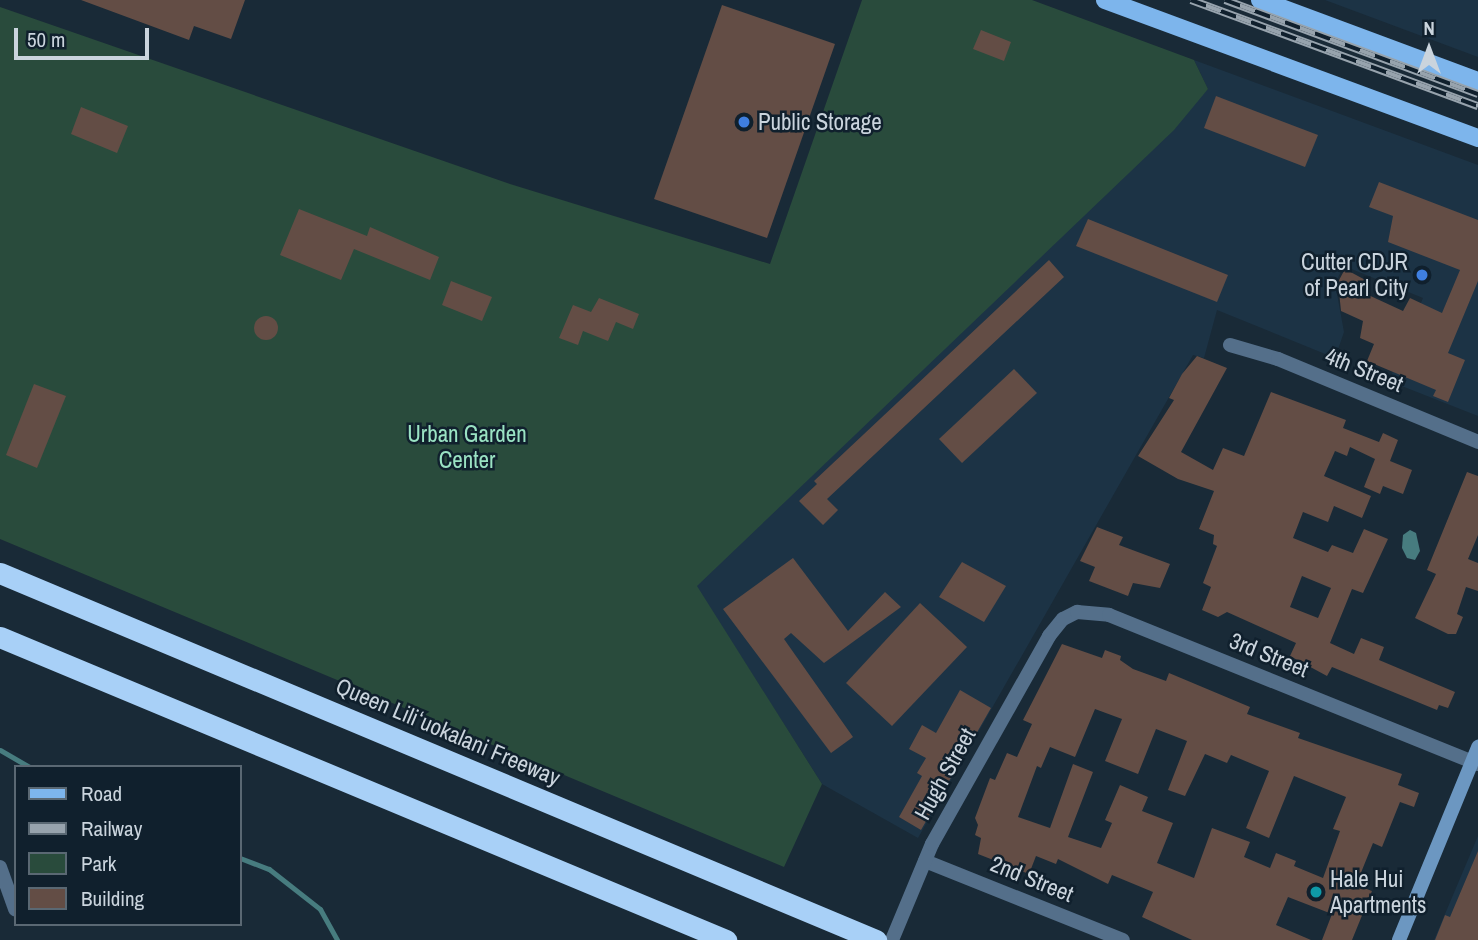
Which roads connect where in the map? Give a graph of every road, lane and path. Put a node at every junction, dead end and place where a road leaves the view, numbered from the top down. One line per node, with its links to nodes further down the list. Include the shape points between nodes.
1 (1105, 0): 4 (main road)
2 (1260, 0): 3 (main road)
3 (1478, 81)
4 (1478, 138)
5 (1230, 345): 6 (street, 4th Street, via 1278,359)
6 (1478, 442)
7 (0, 573): 16 (highway, Queen Liliʻuokalani Freeway)
8 (1049, 636): 11 (street, 3rd Street, via 1069,614 1109,615); 12 (street, Hugh Street)
9 (0, 638): 15 (highway)
10 (1478, 747): 11 (street)
11 (1475, 763): 19 (street)
12 (925, 861): 17 (street, Hugh Street); 18 (street, 2nd Street)
13 (0, 867): 14 (street)
14 (14, 906)
15 (726, 940)
16 (876, 940)
17 (892, 940)
18 (1123, 940)
19 (1399, 940)

